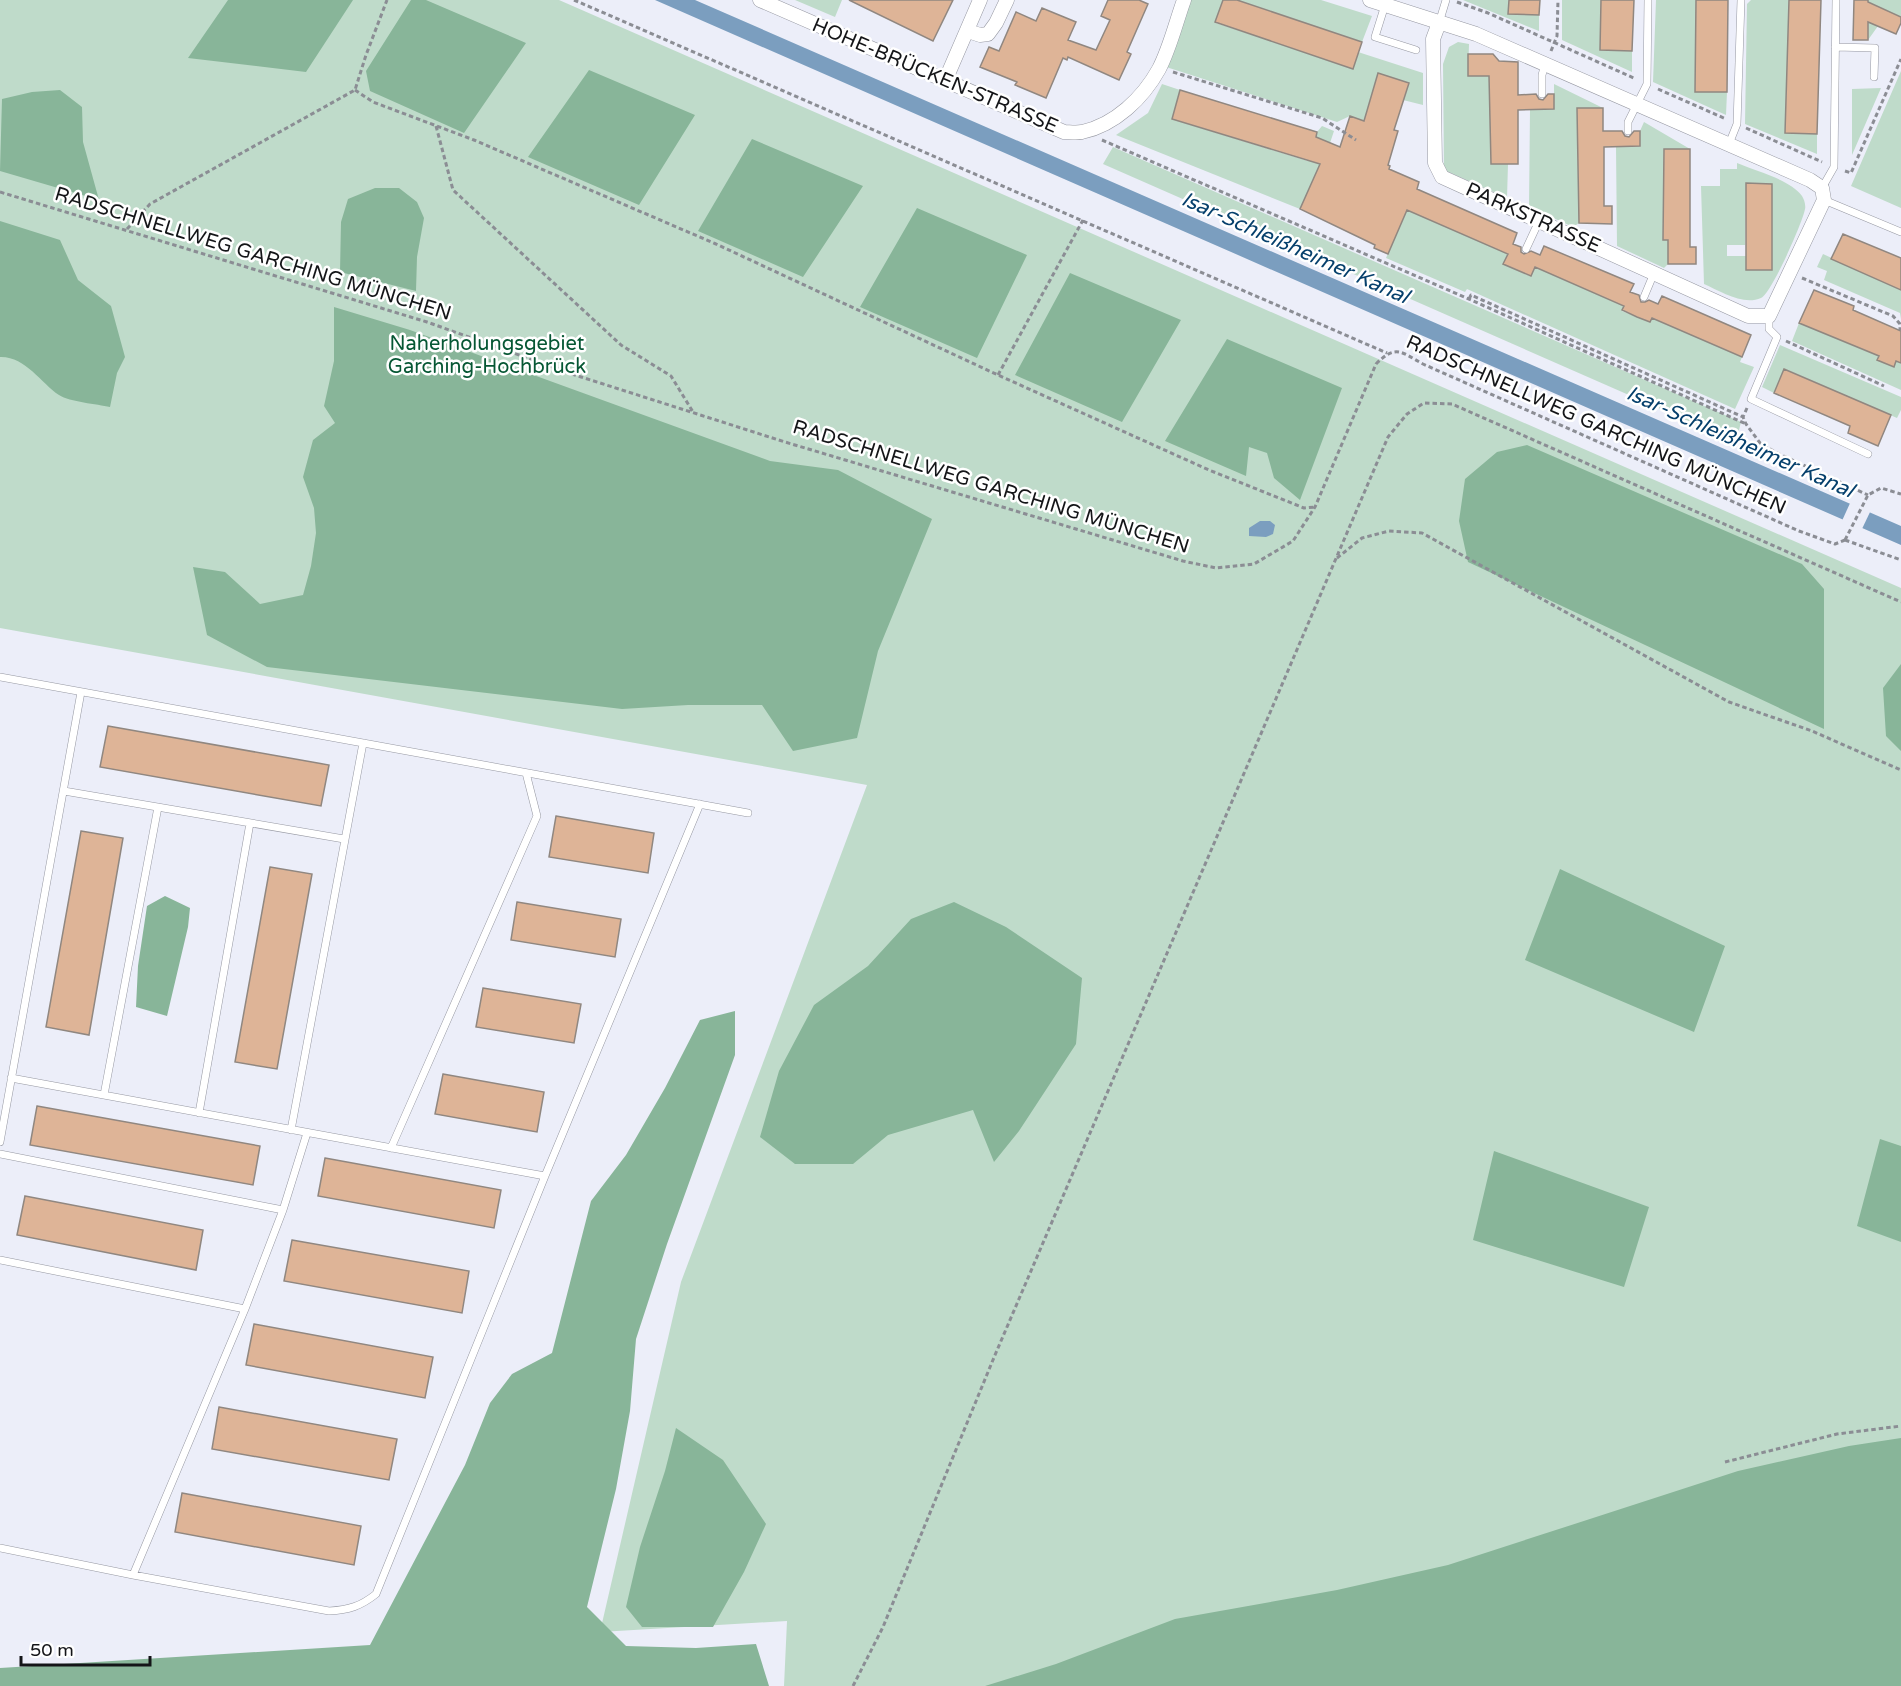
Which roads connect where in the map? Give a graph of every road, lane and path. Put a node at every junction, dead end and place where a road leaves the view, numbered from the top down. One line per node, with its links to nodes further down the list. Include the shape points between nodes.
1 (387, 0): 23 (path)
2 (574, 0): 34 (path)
3 (760, 0): 22 (street, HOHE-BRÜCKEN-STRASSE)
4 (980, 0): 15 (street)
5 (1007, 0): 15 (street, via 988,34)
6 (1185, 0): 20 (street, HOHE-BRÜCKEN-STRASSE)
7 (1370, 0): 13 (street)
8 (1446, 0): 14 (lane)
9 (1558, 0): 19 (path, via 1557,36)
10 (1648, 0): 25 (lane, via 1647,84)
11 (1741, 0): 30 (lane, via 1737,124)
12 (1836, 0): 16 (lane)
13 (1385, 5): 14 (street); 17 (lane, via 1375,37)
14 (1439, 23): 19 (street, via 1476,34); 35 (street, PARKSTRASSE, via 1433,39 1435,163 1442,177)
15 (968, 31): 22 (street)
16 (1835, 47): 21 (lane, via 1875,48); 31 (lane)
17 (1416, 50)
18 (1901, 58): 31 (path, via 1851,173)
19 (1545, 64): 24 (lane); 25 (street)
20 (1160, 68): 28 (street, HOHE-BRÜCKEN-STRASSE, via 1128,109); 29 (path, via 1322,118)
21 (1874, 77)
22 (945, 81): 28 (street, HOHE-BRÜCKEN-STRASSE, via 1050,127)
23 (355, 90): 26 (path, via 373,102); 36 (path, via 150,204)
24 (1542, 94)
25 (1637, 104): 27 (lane); 30 (street)
26 (436, 126): 47 (path, via 716,244); 50 (path, via 453,190 621,345 670,376)
27 (1628, 131)
28 (1082, 132): 42 (path)
29 (1356, 140)
30 (1729, 144): 33 (street, via 1810,180)
31 (1834, 167): 33 (lane)
32 (0, 192): 36 (path, RADSCHNELLWEG GARCHING MÜNCHEN)
33 (1823, 194): 37 (lane); 40 (street)
34 (1083, 220): 46 (path); 47 (path)
35 (1539, 221): 38 (lane); 39 (street, PARKSTRASSE)
36 (128, 229): 50 (path, RADSCHNELLWEG GARCHING MÜNCHEN, via 427,322)
37 (1901, 232)
38 (1526, 249)
39 (1654, 273): 41 (lane); 43 (street, PARKSTRASSE, via 1748,316)
40 (1790, 273): 43 (street); 44 (path, via 1893,316)
41 (1644, 297)
42 (1469, 299): 51 (path, via 1472,295); 52 (path)
43 (1769, 316): 45 (lane, via 1769,329)
44 (1900, 330)
45 (1776, 337): 48 (path); 49 (lane)
46 (1387, 353): 56 (path, RADSCHNELLWEG GARCHING MÜNCHEN, via 1376,364); 57 (path, RADSCHNELLWEG GARCHING MÜNCHEN, via 1402,353 1799,531 1835,544)
47 (998, 375): 56 (path, via 1209,470 1304,508)
48 (1884, 386)
49 (1751, 399): 51 (path); 53 (lane)
50 (693, 412): 56 (path, RADSCHNELLWEG GARCHING MÜNCHEN, via 1216,568 1254,564 1293,541)
51 (1743, 417): 52 (path)
52 (1746, 424): 55 (path, via 1760,443 1775,452)
53 (1868, 454)
54 (1901, 494): 55 (path, via 1881,488)
55 (1868, 495): 57 (path)
56 (1315, 507)
57 (1845, 540): 59 (path, RADSCHNELLWEG GARCHING MÜNCHEN)
58 (1336, 558): 60 (path, via 1388,437 1407,414 1424,403 1452,404); 64 (path, via 1362,538 1389,531 1422,533 1729,702 1812,731); 88 (path, via 995,1355 883,1627)
59 (1901, 560)
60 (1901, 602)
61 (0, 677): 62 (lane)
62 (81, 692): 63 (lane); 66 (lane)
63 (363, 743): 65 (lane); 71 (lane)
64 (1901, 770)
65 (526, 773): 67 (lane); 78 (lane, via 537,816)
66 (64, 791): 68 (lane); 72 (lane)
67 (700, 804): 69 (lane); 80 (lane)
68 (158, 807): 70 (lane); 73 (lane)
69 (748, 813)
70 (250, 823): 71 (lane); 74 (lane)
71 (344, 839): 75 (lane)
72 (11, 1078): 73 (lane); 77 (lane)
73 (104, 1095): 74 (lane)
74 (199, 1113): 75 (lane)
75 (291, 1130): 76 (lane)
76 (307, 1133): 78 (lane); 81 (lane)
77 (0, 1142)
78 (391, 1148): 80 (lane)
79 (0, 1154): 81 (lane)
80 (545, 1176): 87 (lane, via 376,1594 362,1605 329,1611)
81 (284, 1210): 83 (lane)
82 (0, 1260): 83 (lane)
83 (245, 1309): 87 (lane)
84 (1901, 1426): 85 (path, via 1837,1434)
85 (1725, 1462)
86 (0, 1548): 87 (lane)
87 (133, 1575)
88 (853, 1686)

